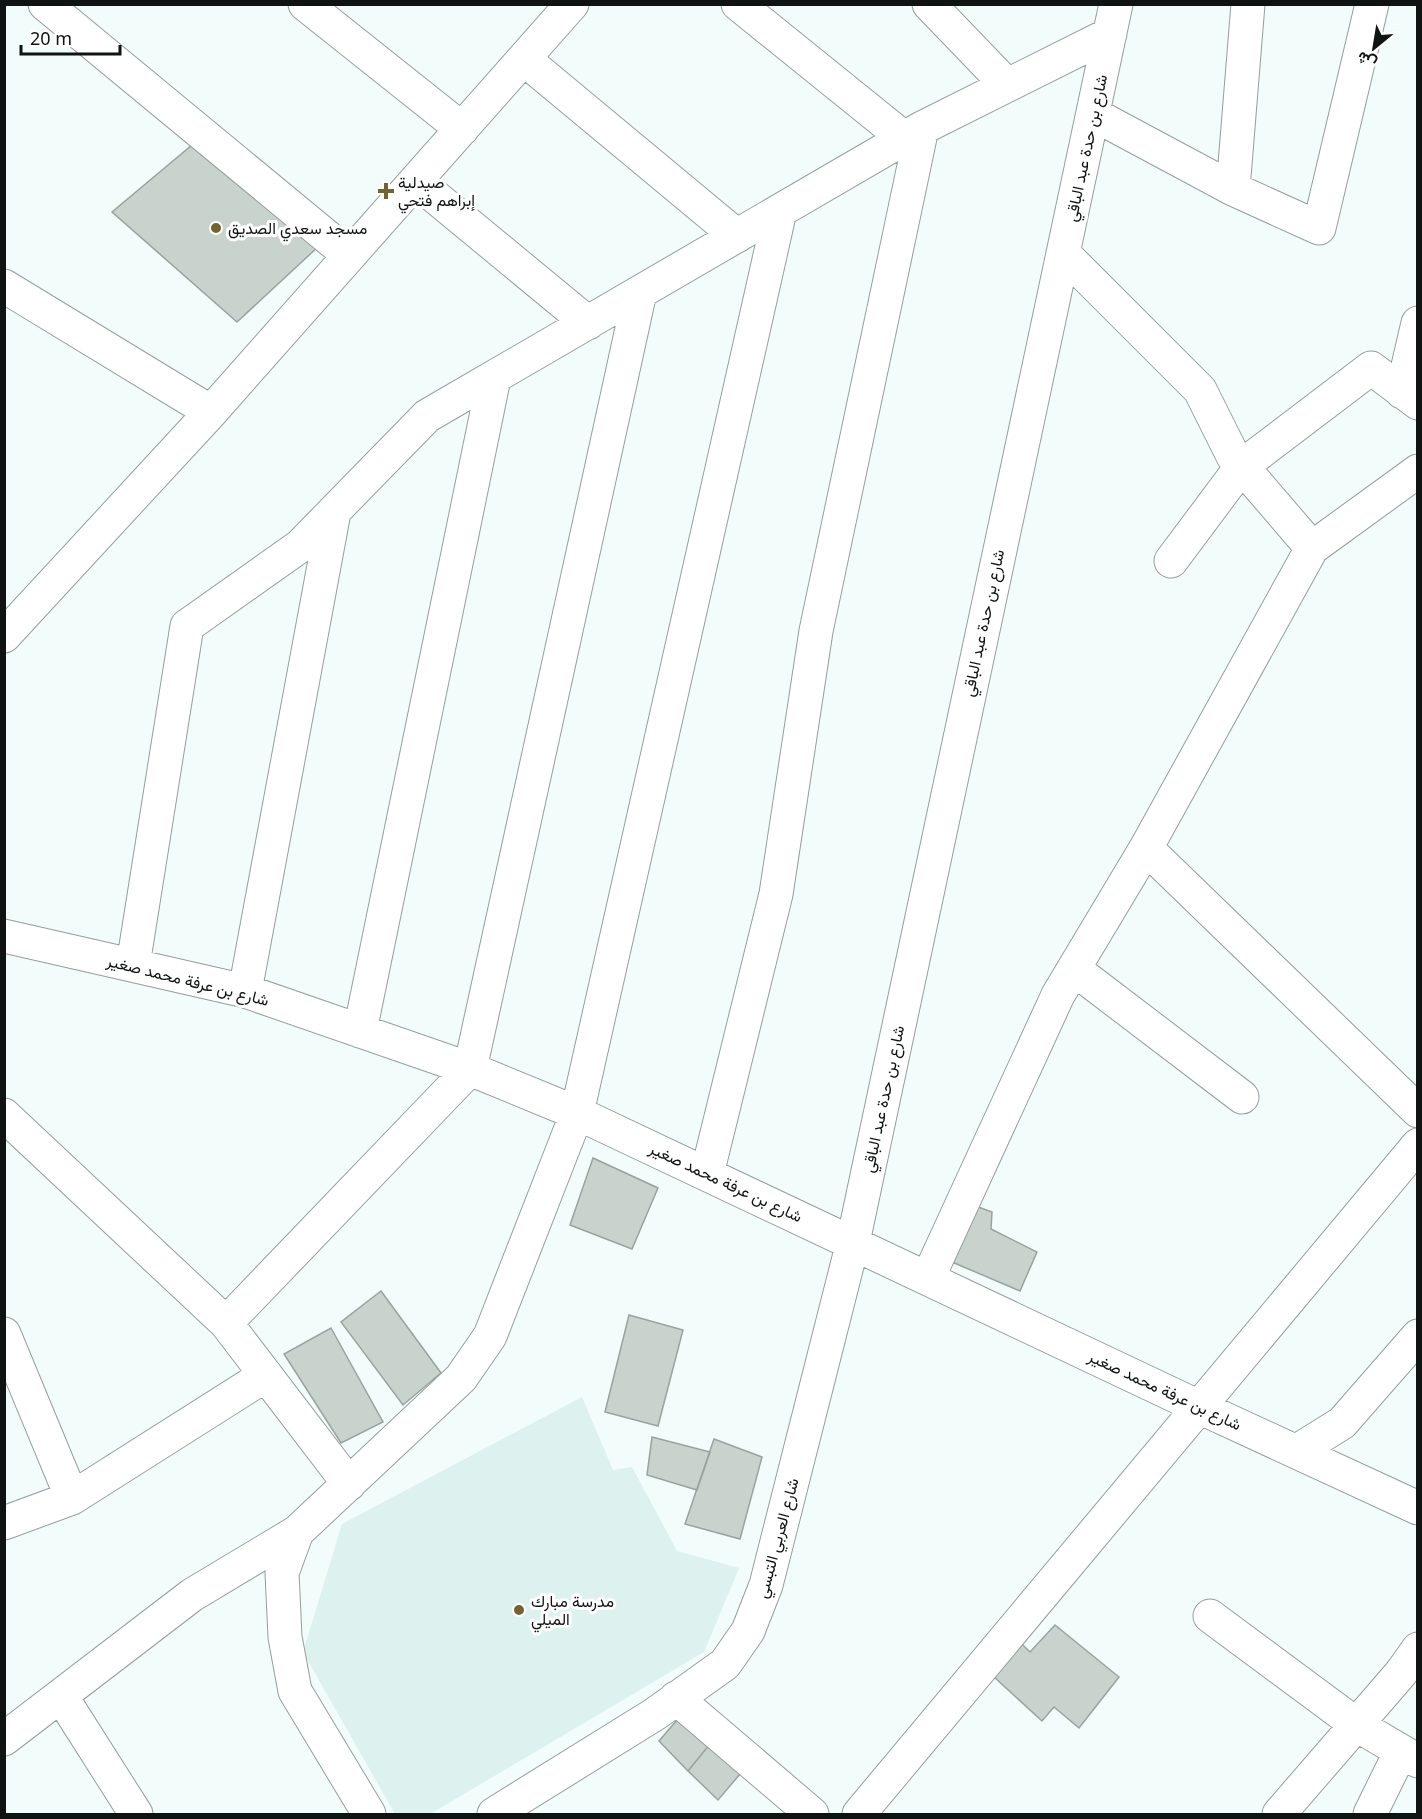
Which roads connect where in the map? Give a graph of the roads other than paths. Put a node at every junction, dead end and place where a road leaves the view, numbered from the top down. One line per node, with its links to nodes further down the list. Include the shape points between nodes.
1 (45, 4): 19 (street)
2 (305, 4): 12 (street)
3 (738, 4): 13 (street)
4 (929, 4): 10 (street)
5 (1248, 4): 15 (street)
6 (1372, 4): 15 (street, via 1320,228)
7 (570, 5): 9 (street)
8 (1113, 19): 10 (street); 11 (street, شارع بن حدة عبد الباقي)
9 (524, 59): 12 (street); 17 (street)
10 (1007, 85): 13 (street)
11 (1093, 114): 15 (street); 18 (street, شارع بن حدة عبد الباقي)
12 (462, 129): 14 (street)
13 (913, 133): 16 (street); 45 (street, via 816,631 776,894)
14 (416, 181): 19 (street); 22 (street)
15 (1233, 189)
16 (780, 211): 17 (street); 42 (street)
17 (736, 236): 21 (street)
18 (1063, 253): 27 (street, via 1200,390 1233,456); 46 (street, شارع بن حدة عبد الباقي)
19 (349, 255): 26 (street)
20 (4, 286): 26 (street)
21 (640, 292): 22 (street); 39 (street)
22 (588, 323): 24 (street)
23 (1418, 323): 25 (street)
24 (494, 378): 29 (street, via 427,416); 38 (street)
25 (1410, 397): 27 (street, via 1371,368)
26 (210, 412): 32 (street)
27 (1242, 466): 30 (street); 31 (street)
28 (1418, 471): 30 (street)
29 (334, 512): 35 (street, via 300,546 186,626); 37 (street)
30 (1312, 548): 33 (street)
31 (1172, 561)
32 (4, 636)
33 (1146, 848): 36 (street); 41 (street)
34 (4, 936): 35 (street, شارع بن عرفة محمد صغير)
35 (133, 965): 37 (street, شارع بن عرفة محمد صغير)
36 (1074, 969): 40 (street); 47 (street, via 1058,995)
37 (245, 991): 38 (street, شارع بن عرفة محمد صغير)
38 (360, 1031): 39 (street, شارع بن عرفة محمد صغير)
39 (470, 1069): 42 (street, شارع بن عرفة محمد صغير); 48 (street)
40 (1242, 1097)
41 (1418, 1111)
42 (577, 1113): 45 (street, شارع بن عرفة محمد صغير); 54 (street, via 490,1336 461,1378)
43 (4, 1115): 48 (street)
44 (1418, 1144): 52 (street)
45 (707, 1174): 46 (street, شارع بن عرفة محمد صغير)
46 (853, 1242): 47 (street, شارع بن عرفة محمد صغير); 62 (street, شارع العربي التبسي, via 766,1585 748,1631 725,1664)
47 (928, 1278): 52 (street, شارع بن عرفة محمد صغير)
48 (226, 1323): 51 (street)
49 (4, 1334): 55 (street)
50 (1418, 1336): 53 (street, via 1342,1423)
51 (266, 1375): 54 (street); 55 (street)
52 (1199, 1407): 53 (street, شارع بن عرفة محمد صغير); 70 (street)
53 (1297, 1451): 56 (street, شارع بن عرفة محمد صغير)
54 (350, 1484): 58 (street)
55 (72, 1498): 57 (street)
56 (1418, 1508)
57 (4, 1523)
58 (297, 1532): 61 (street, via 192,1595); 67 (street, via 282,1572 285,1637 295,1691)
59 (1210, 1616): 63 (street)
60 (1418, 1649): 63 (street)
61 (61, 1695): 64 (street); 66 (street)
62 (676, 1698): 68 (street, شارع العربي التبسي); 69 (street)
63 (1357, 1725): 65 (street); 71 (street)
64 (4, 1739)
65 (1409, 1756): 72 (street)
66 (136, 1815)
67 (369, 1815)
68 (494, 1815)
69 (812, 1815)
70 (859, 1815)
71 (1279, 1815)
72 (1370, 1815)

